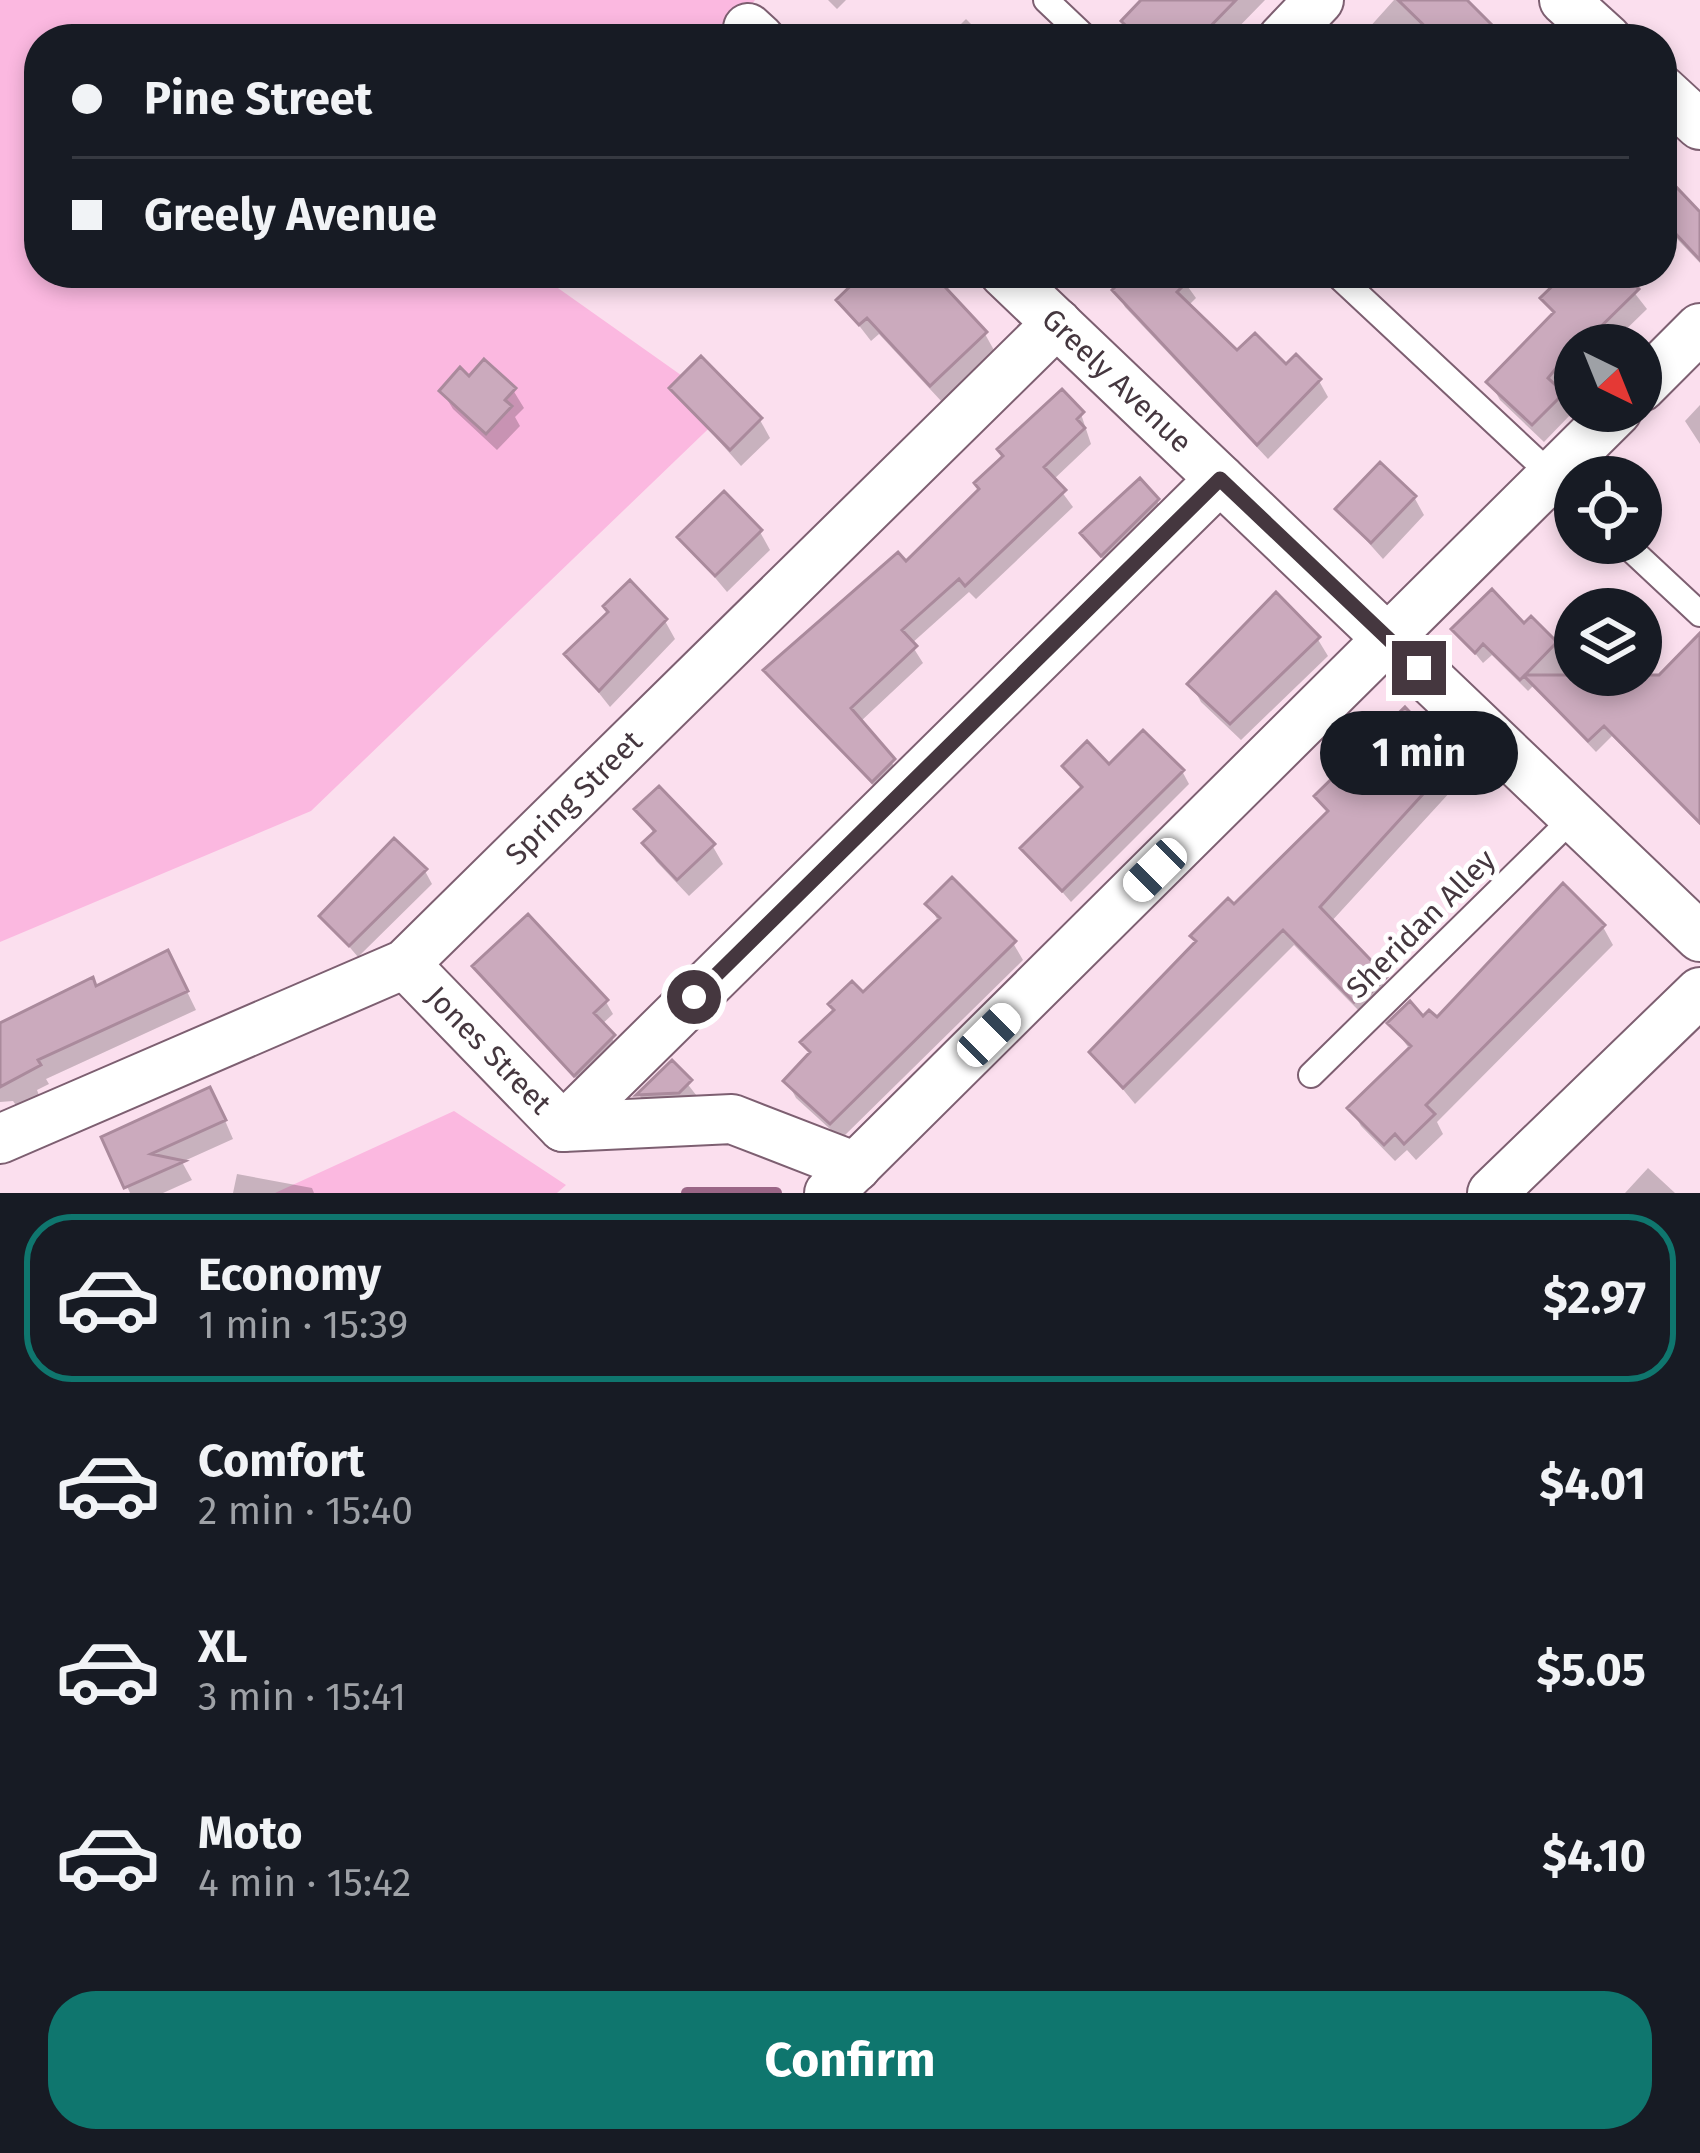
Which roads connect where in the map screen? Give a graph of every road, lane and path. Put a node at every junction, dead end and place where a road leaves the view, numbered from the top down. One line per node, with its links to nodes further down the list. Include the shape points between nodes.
1 (1046, 0): 4 (lane)
2 (1319, 0): 5 (street)
3 (1564, 0): 6 (street)
4 (1071, 24)
5 (1296, 24)
6 (1590, 24)
7 (1677, 104): 8 (street)
8 (1700, 125)
9 (1351, 288): 13 (lane)
10 (1039, 292): 14 (street, Greely Avenue); 21 (street, Spring Street)
11 (1700, 328): 12 (street)
12 (1662, 366)
13 (1554, 478)
14 (1220, 479): 18 (street, Greely Avenue); 24 (street)
15 (1554, 494): 18 (street)
16 (1646, 564): 17 (lane)
17 (1700, 614)
18 (1388, 639): 19 (street, Greely Avenue); 26 (street)
19 (1574, 817): 20 (street, Greely Avenue); 23 (lane, Sheridan Alley)
20 (1700, 937)
21 (405, 964): 24 (street, Jones Street); 25 (street, Spring Street)
22 (1700, 992): 27 (street)
23 (1311, 1075)
24 (562, 1127): 26 (street, Jones Street, via 732,1119)
25 (0, 1139)
26 (843, 1180)
27 (1492, 1193)

